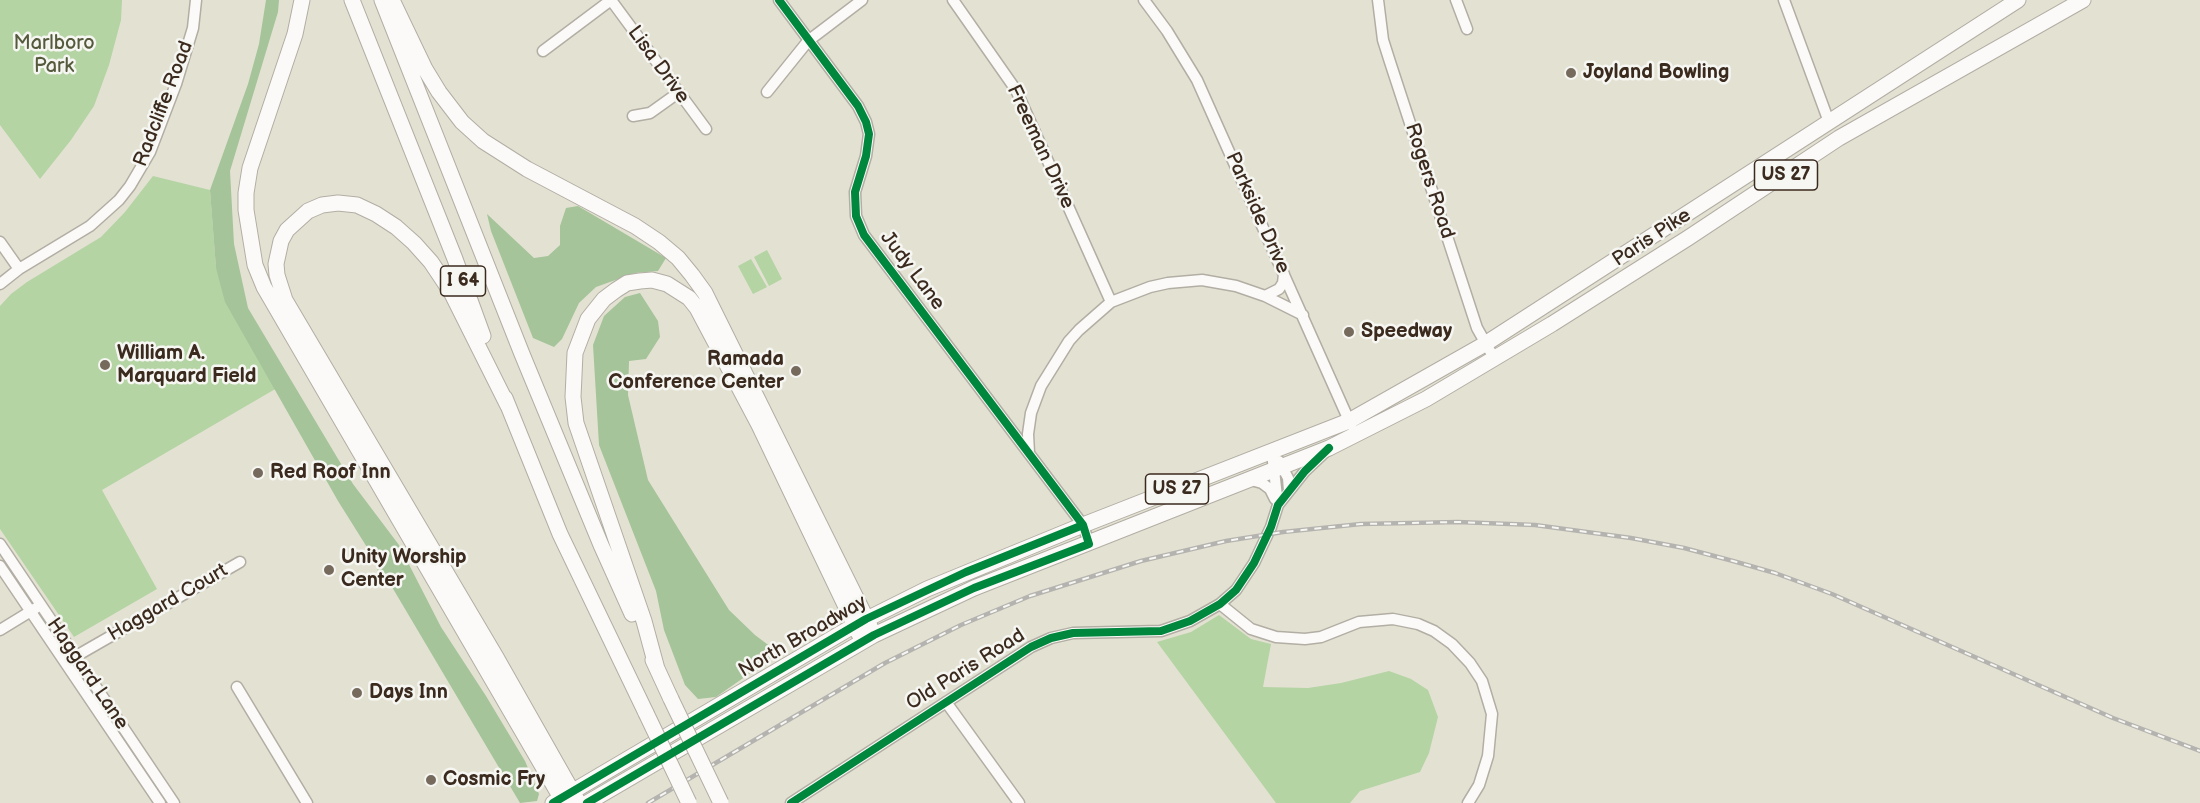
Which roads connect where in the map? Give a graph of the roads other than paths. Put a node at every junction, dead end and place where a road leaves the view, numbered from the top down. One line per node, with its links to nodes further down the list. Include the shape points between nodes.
1 (196, 0): 27 (street, Radcliffe Road, via 193,28 169,103 150,152 130,186 90,225)
2 (302, 0): 60 (highway, via 295,34 250,168 246,210 255,265 264,287)
3 (352, 0): 35 (highway, I 64, via 455,259)
4 (382, 0): 57 (highway, I 64, via 527,366)
5 (392, 0): 52 (highway, via 429,77 462,122 483,141 527,169 643,232 678,258 692,275 705,293)
6 (611, 0): 19 (street); 21 (street, Lisa Drive)
7 (779, 0): 18 (street, Judy Lane)
8 (862, 0): 18 (street)
9 (953, 0): 31 (street, Freeman Drive, via 1016,90)
10 (1144, 0): 28 (street, Parkside Drive, via 1197,81)
11 (1378, 0): 12 (street); 33 (street, Rogers Road, via 1383,40)
12 (1386, 0)
13 (1456, 0): 17 (street)
14 (1784, 0): 23 (street)
15 (2018, 0): 23 (highway, Paris Pike / US 27)
16 (2083, 0): 25 (highway, Paris Pike / US 27)
17 (1467, 29)
18 (808, 41): 20 (street); 38 (street, Judy Lane, via 866,122 866,156 855,192 856,216 864,236)
19 (543, 51)
20 (767, 92)
21 (678, 93): 22 (street, via 650,113); 24 (street, Lisa Drive)
22 (633, 116)
23 (1829, 122): 25 (highway); 33 (highway, Paris Pike / US 27)
24 (706, 129)
25 (1839, 138): 34 (highway, Paris Pike / US 27, via 1688,238)
26 (0, 242): 27 (street)
27 (19, 269): 29 (street, Radcliffe Road)
28 (1284, 274): 30 (street, via 1279,289); 32 (street, Parkside Drive)
29 (0, 284)
30 (1265, 296): 31 (street, via 1219,282 1193,281 1150,287); 32 (street)
31 (1111, 302): 38 (street, via 1078,330 1041,386 1031,413)
32 (1303, 315): 36 (street, Parkside Drive)
33 (1485, 344): 34 (street, Rogers Road); 36 (highway, Paris Pike / US 27)
34 (1494, 358): 36 (highway, Paris Pike / US 27, via 1426,399)
35 (508, 406): 60 (highway, via 451,292 431,262 396,227 357,205 338,202 308,210 287,230 276,264 285,300 489,646); 65 (highway, I 64, bridge, via 573,563)
36 (1352, 428): 37 (highway, North Broadway / US 27); 39 (highway, Paris Pike / US 27)
37 (1329, 448): 40 (highway, North Broadway / US 27); 42 (street, Old Paris Road)
38 (1029, 453): 44 (street, Judy Lane)
39 (1272, 453): 40 (street); 44 (highway, North Broadway / US 27)
40 (1278, 469): 41 (highway, North Broadway / US 27); 42 (street, via 1288,478); 43 (street, Old Paris Road)
41 (1251, 480): 43 (street, via 1270,489); 45 (highway, North Broadway / US 27)
42 (1288, 491): 43 (street, Old Paris Road)
43 (1278, 505): 49 (street, Old Paris Road, via 1254,564 1236,590)
44 (1083, 525): 45 (street, Judy Lane); 52 (highway, North Broadway / US 27, via 966,572)
45 (1089, 543): 54 (highway, North Broadway / US 27, via 974,588)
46 (0, 544): 50 (street, Haggard Lane)
47 (240, 562): 55 (street, Haggard Court)
48 (0, 566): 51 (street, Haggard Lane)
49 (1220, 604): 59 (street, Old Paris Road, via 1161,631 1073,633 1051,638 1015,656); 69 (street, via 1251,629 1276,637 1321,637 1359,622 1393,619 1418,624 1452,644 1482,681 1492,714 1488,756 1479,785)
50 (40, 605): 51 (street); 55 (street, Haggard Lane)
51 (31, 612): 53 (street); 56 (street, Haggard Lane)
52 (860, 622): 54 (highway); 57 (highway, via 697,308 667,284 640,280 604,299 588,319 575,352 573,397 576,423); 60 (highway, North Broadway / US 27)
53 (0, 630)
54 (868, 638): 64 (highway, North Broadway / US 27)
55 (75, 656): 56 (street, Haggard Court); 62 (street, Haggard Lane)
56 (64, 663): 61 (street, Haggard Lane)
57 (657, 669): 66 (highway, I 64, bridge)
58 (237, 687): 63 (street)
59 (946, 702): 67 (street, Old Paris Road); 68 (street)
60 (566, 800)
61 (160, 803)
62 (174, 803)
63 (307, 803)
64 (587, 803)
65 (689, 803)
66 (721, 803)
67 (791, 803)
68 (1019, 803)
69 (1468, 803)

